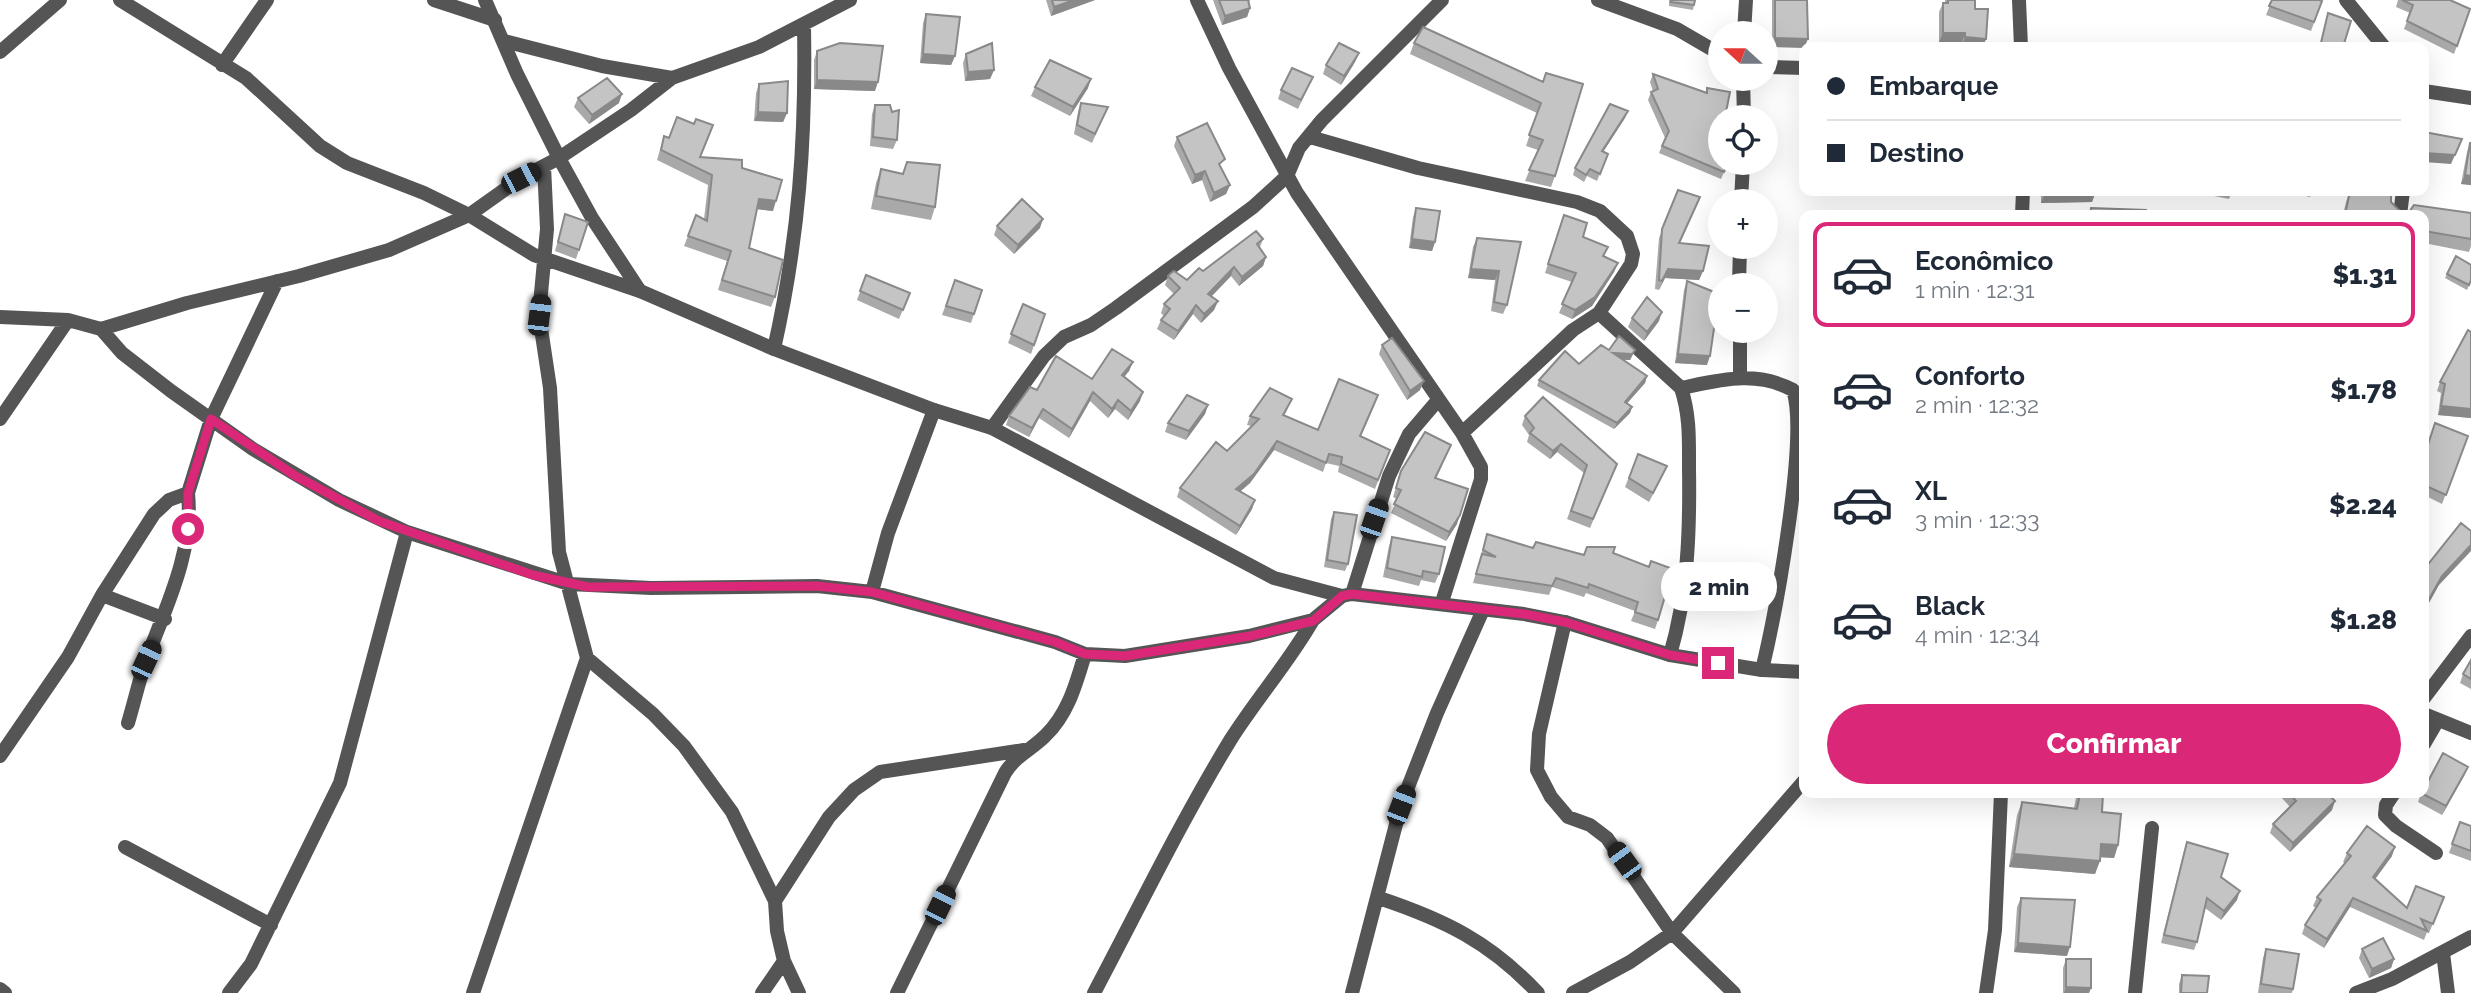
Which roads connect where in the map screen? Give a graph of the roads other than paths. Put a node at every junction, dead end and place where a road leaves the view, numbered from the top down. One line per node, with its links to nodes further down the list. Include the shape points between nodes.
1 (60, 0): 20 (street)
2 (120, 0): 21 (street)
3 (267, 0): 21 (street)
4 (434, 0): 13 (street)
5 (485, 0): 13 (street)
6 (850, 0): 15 (street)
7 (1197, 0): 30 (street)
8 (1442, 0): 27 (street)
9 (1598, 0): 19 (street, via 1677,29)
10 (1746, 0): 14 (street)
11 (2019, 0): 17 (street)
12 (2355, 3): 18 (street)
13 (495, 20): 16 (street)
14 (1745, 21)
15 (804, 26): 24 (street); 40 (street, via 804,159 791,275)
16 (504, 41): 24 (street); 28 (street)
17 (2021, 42)
18 (2381, 42)
19 (1708, 47)
20 (0, 51)
21 (222, 65): 31 (street, via 246,78 320,146 347,163)
22 (1778, 67): 23 (street)
23 (1799, 68)
24 (672, 78): 28 (street)
25 (2429, 92): 26 (street)
26 (2471, 98)
27 (1310, 137): 30 (street, via 1299,148); 35 (street, via 1601,211 1628,236 1633,254)
28 (559, 158): 29 (street); 34 (street)
29 (544, 166): 31 (street); 32 (street)
30 (1287, 176): 43 (street); 47 (street, via 1253,207 1116,308 1063,337)
31 (469, 215): 32 (street, via 502,238); 33 (street, via 390,250)
32 (545, 258): 34 (street); 51 (street, via 539,315 550,388 559,552)
33 (277, 281): 38 (street); 46 (street)
34 (640, 291): 40 (street)
35 (1599, 313): 42 (street); 48 (street, via 1573,330)
36 (0, 317): 37 (street)
37 (68, 320): 38 (street); 45 (street)
38 (101, 329): 46 (street, via 122,353)
39 (1740, 343): 41 (street)
40 (774, 349): 44 (street)
41 (1740, 376): 42 (street); 64 (street, via 1778,382 1793,390 1797,416 1786,532)
42 (1681, 388): 62 (street, via 1689,427 1690,498 1680,621)
43 (1438, 400): 48 (street); 54 (street, via 1409,434 1389,476)
44 (934, 410): 47 (street); 52 (street, via 888,533)
45 (0, 419)
46 (211, 419): 49 (street); 50 (street, via 294,475)
47 (992, 428): 54 (street, via 1273,578)
48 (1462, 433): 55 (street, via 1481,467 1481,480)
49 (188, 493): 53 (street, via 169,500 154,514); 57 (street, via 188,529)
50 (407, 532): 51 (street); 82 (street, via 340,783)
51 (569, 584): 52 (street, via 817,586); 63 (street)
52 (872, 592): 61 (street)
53 (102, 595): 57 (street); 72 (street, via 68,657)
54 (1347, 595): 55 (street); 58 (street)
55 (1442, 602): 56 (street)
56 (1483, 610): 59 (street); 80 (street, via 1401,805)
57 (165, 619): 69 (street, via 146,660)
58 (1313, 621): 61 (street, via 1125,656); 94 (street, via 1265,687 1199,795)
59 (1565, 622): 62 (street); 83 (street, via 1539,734 1537,770 1568,817 1607,838)
60 (2471, 636): 66 (street)
61 (1085, 654): 73 (street, via 1063,714 1044,737)
62 (1670, 655): 64 (street)
63 (587, 658): 81 (street, via 684,746 732,813); 90 (street)
64 (1762, 670): 65 (street)
65 (1799, 672)
66 (2429, 691)
67 (2429, 716): 68 (street)
68 (2438, 720): 70 (street); 71 (street)
69 (128, 723)
70 (2471, 733)
71 (2429, 735)
72 (3, 747)
73 (1025, 750): 81 (street, via 880,772 854,790 829,817); 93 (street, via 1005,773)
74 (1799, 787): 83 (street)
75 (2001, 798): 99 (street, via 1995,930)
76 (2391, 798): 79 (street, via 2385,815)
77 (2152, 828): 100 (street)
78 (125, 847): 82 (street)
79 (2436, 853)
80 (1379, 898): 95 (street); 96 (street, via 1441,922 1492,949)
81 (775, 901): 86 (street)
82 (271, 925): 89 (street)
83 (1672, 933): 97 (street); 98 (street)
84 (2471, 937): 85 (street)
85 (2443, 953): 101 (street); 102 (street)
86 (784, 961): 91 (street); 92 (street)
87 (0, 989): 88 (street)
88 (5, 993)
89 (229, 993)
90 (473, 993)
91 (762, 993)
92 (799, 993)
93 (897, 993)
94 (1094, 993)
95 (1352, 993)
96 (1538, 993)
97 (1573, 993)
98 (1734, 993)
99 (1986, 993)
100 (2135, 993)
101 (2356, 993)
102 (2448, 993)

